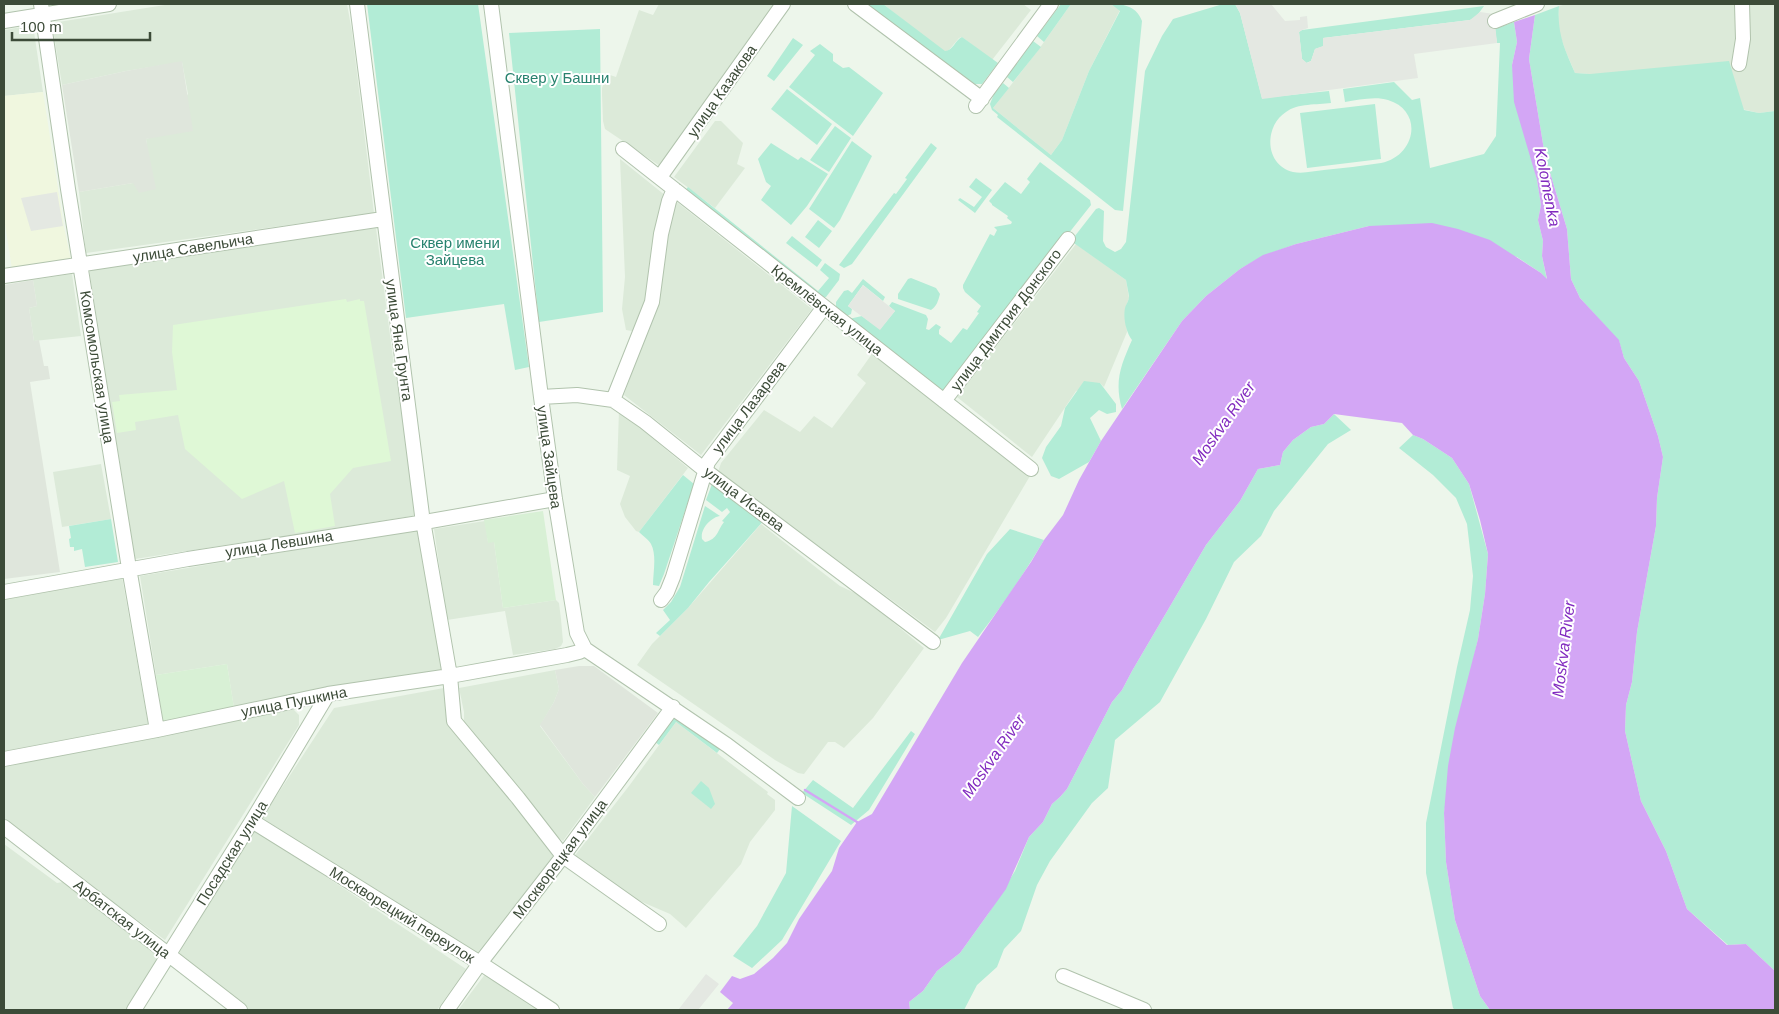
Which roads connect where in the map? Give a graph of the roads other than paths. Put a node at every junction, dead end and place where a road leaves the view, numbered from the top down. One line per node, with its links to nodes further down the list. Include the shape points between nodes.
1 (109, 4): 9 (street)
2 (357, 4): 16 (street, улица Яна Грунта)
3 (491, 4): 21 (street, улица Зайцева)
4 (783, 4): 14 (street, улица Казакова)
5 (855, 4): 6 (street, via 979,102)
6 (1051, 4)
7 (1537, 4): 11 (street)
8 (1742, 4): 12 (street)
9 (41, 9): 10 (street); 18 (street, Комсомольская улица)
10 (4, 21)
11 (1494, 21)
12 (1739, 64)
13 (623, 150): 14 (street, Кремлёвская улица)
14 (660, 177): 15 (street, Кремлёвская улица)
15 (674, 189): 20 (street, Кремлёвская улица); 22 (street, via 661,234 652,302)
16 (383, 219): 18 (street, улица Савельича); 27 (street, улица Яна Грунта)
17 (1068, 239): 23 (street, улица Дмитрия Донского)
18 (80, 265): 19 (street, улица Савельича); 28 (street, Комсомольская улица)
19 (4, 276)
20 (824, 307): 23 (street, Кремлёвская улица); 25 (street, улица Лазарева, via 708,462)
21 (541, 396): 22 (street, улица Исаева, via 577,395); 26 (street, улица Зайцева)
22 (613, 400): 25 (street, улица Исаева)
23 (944, 402): 24 (street, Кремлёвская улица)
24 (1031, 469)
25 (706, 471): 30 (street, улица Лазарева, via 673,578); 31 (street, улица Исаева)
26 (555, 499): 27 (street, улица Левшина); 32 (street, улица Зайцева, via 577,633)
27 (423, 522): 28 (street, улица Левшина); 33 (street, улица Яна Грунта)
28 (129, 569): 29 (street, улица Левшина); 36 (street, Комсомольская улица)
29 (4, 592)
30 (661, 600)
31 (933, 642)
32 (585, 649): 33 (street, улица Пушкина); 35 (street)
33 (450, 676): 34 (street, улица Пушкина); 41 (street, улица Яна Грунта, via 454,721)
34 (328, 694): 36 (street, улица Пушкина); 39 (street, Посадская улица)
35 (673, 707): 38 (street); 41 (street, Москворецкая улица)
36 (158, 730): 37 (street, улица Пушкина)
37 (4, 760)
38 (798, 798)
39 (252, 821): 43 (street, Посадская улица); 44 (street, Москворецкий переулок)
40 (4, 827): 43 (street, Арбатская улица)
41 (563, 856): 42 (street, улица Яна Грунта); 44 (street, Москворецкая улица)
42 (659, 924)
43 (169, 955): 46 (street, Посадская улица); 47 (street, Арбатская улица)
44 (480, 963): 48 (street, Москворецкая улица); 49 (street, Москворецкий переулок)
45 (1063, 976): 50 (street)
46 (134, 1010)
47 (240, 1010)
48 (447, 1010)
49 (552, 1010)
50 (1144, 1010)

